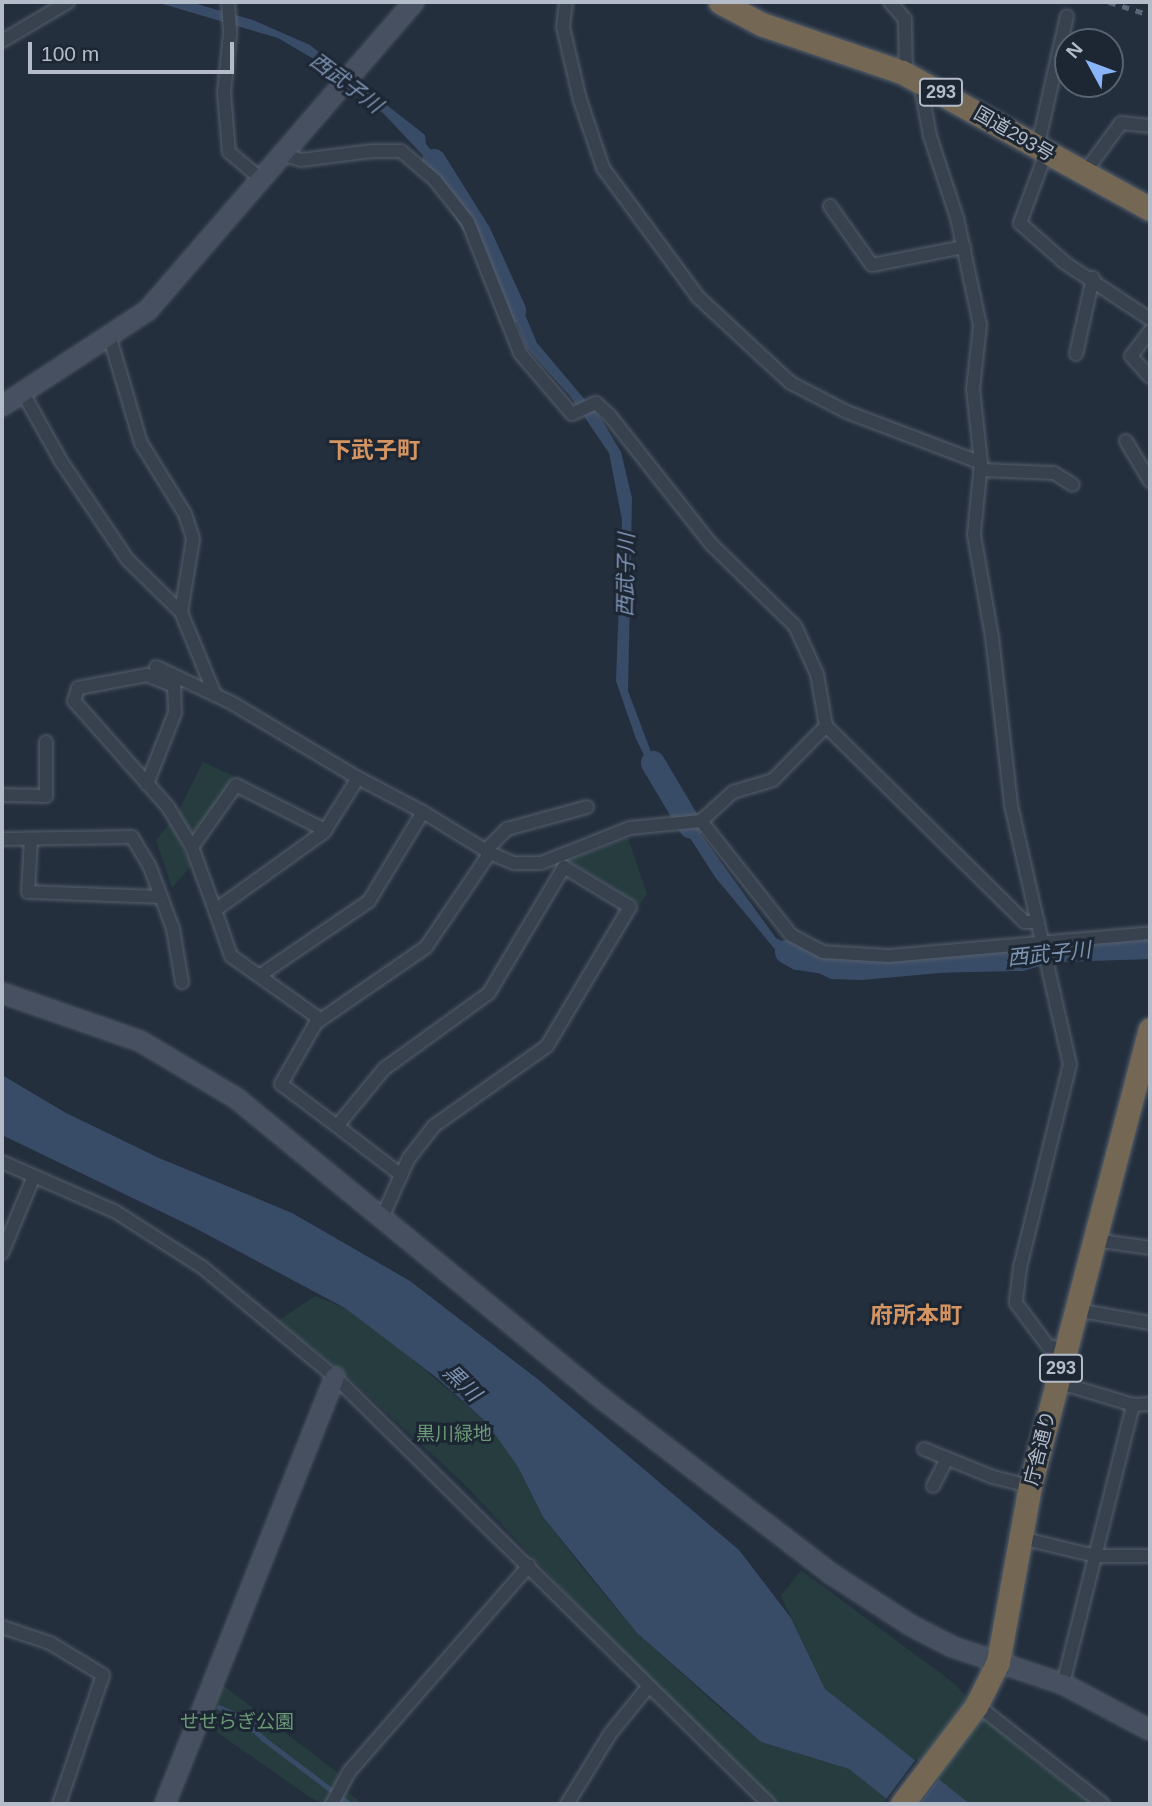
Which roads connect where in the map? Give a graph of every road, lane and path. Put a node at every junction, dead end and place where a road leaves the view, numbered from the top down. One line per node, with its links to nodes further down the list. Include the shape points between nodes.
1 (68, 2): 8 (street)
2 (228, 2): 14 (street, via 224,93 229,152)
3 (414, 2): 12 (street)
4 (566, 2): 27 (street, via 563,27 580,100 603,168 698,297 791,383 846,412)
5 (720, 2): 9 (highway, 国道293号 / 293, via 761,24)
6 (890, 2): 9 (street, via 905,19)
7 (1067, 16): 11 (street)
8 (2, 41)
9 (913, 78): 11 (highway, 国道293号 / 293); 17 (street)
10 (1150, 126): 13 (street, via 1121,123)
11 (1042, 151): 13 (highway, 国道293号 / 293); 18 (street, via 1020,223 1065,263)
12 (284, 155): 14 (street); 33 (street, via 301,160 372,150 401,152 435,180 468,222 520,353 572,414 596,403 610,416 718,552 795,626 817,674)
13 (1085, 172): 16 (highway, 国道293号 / 293)
14 (261, 180): 21 (street, via 148,310)
15 (830, 206): 17 (street, via 872,265)
16 (1150, 209)
17 (964, 247): 27 (street, via 980,326 973,389)
18 (1093, 278): 19 (street); 22 (street)
19 (1150, 319)
20 (1150, 331): 23 (street, via 1131,356)
21 (110, 338): 24 (street); 30 (street, via 141,443 185,514 193,538)
22 (1076, 354)
23 (1150, 377)
24 (23, 393): 25 (street); 30 (street, via 61,461 127,559)
25 (2, 406)
26 (1126, 441): 28 (street)
27 (981, 466): 29 (street, via 1054,474); 48 (street, via 974,535 992,636 1011,805)
28 (1150, 481)
29 (1073, 485)
30 (181, 612): 32 (street)
31 (156, 667): 32 (street)
32 (215, 695): 35 (street)
33 (826, 726): 40 (street, via 773,780 733,793); 48 (street, via 1024,922)
34 (46, 742): 37 (street, via 46,796)
35 (358, 778): 39 (street); 41 (street)
36 (147, 784): 36 (street, via 74,701 78,688 147,676 174,686 175,713); 44 (street)
37 (2, 795)
38 (587, 807): 45 (street, via 508,830)
39 (423, 813): 45 (street); 51 (street, via 369,901)
40 (701, 821): 45 (street, via 630,828 541,863 514,863); 50 (street, via 791,935 823,952 889,956)
41 (326, 830): 44 (street, via 236,785); 47 (street)
42 (2, 839): 43 (street)
43 (31, 839): 46 (street, via 132,837); 46 (street, via 28,892)
44 (192, 847): 47 (street)
45 (488, 851): 54 (street, via 426,947)
46 (161, 897): 52 (street, via 173,929)
47 (215, 911): 51 (street, via 231,956)
48 (1038, 922): 50 (street)
49 (1150, 933): 50 (street)
50 (1043, 944): 66 (street, via 1070,1064 1020,1268 1016,1303 1048,1346)
51 (259, 976): 54 (street)
52 (181, 982)
53 (2, 993): 60 (street, via 140,1041 236,1098)
54 (321, 1020): 56 (street, via 281,1084)
55 (1150, 1030): 61 (highway, 庁舎通り / 293)
56 (337, 1126): 58 (street); 58 (street, via 384,1069 489,993 564,867 630,907 547,1046 434,1126)
57 (2, 1162): 59 (street)
58 (401, 1175): 60 (street)
59 (34, 1176): 63 (street); 67 (street, via 116,1212 202,1268)
60 (382, 1218): 80 (street, via 604,1400 830,1573 936,1640)
61 (1094, 1240): 62 (street); 64 (highway, 庁舎通り / 293)
62 (1150, 1248)
63 (2, 1253)
64 (1076, 1310): 65 (street); 66 (highway, 庁舎通り / 293)
65 (1150, 1323)
66 (1065, 1350): 68 (highway, 庁舎通り / 293)
67 (335, 1377): 78 (street); 87 (street)
68 (1057, 1382): 70 (street); 74 (highway, 庁舎通り / 293)
69 (1150, 1404): 70 (street)
70 (1133, 1405): 76 (street)
71 (931, 1448): 72 (street)
72 (947, 1459): 73 (street); 74 (street)
73 (933, 1486)
74 (1030, 1486): 75 (highway, 庁舎通り / 293)
75 (1021, 1538): 76 (street); 80 (highway, 庁舎通り / 293)
76 (1096, 1556): 77 (street); 81 (street)
77 (1150, 1556)
78 (530, 1566): 82 (street); 88 (street, via 349,1772)
79 (2, 1627): 86 (street, via 50,1643 103,1675)
80 (998, 1662): 81 (street); 83 (highway, 庁舎通り / 293)
81 (1063, 1684): 84 (street)
82 (648, 1687): 85 (street, via 610,1734); 89 (street)
83 (976, 1706): 90 (highway, 庁舎通り / 293); 91 (street)
84 (1150, 1730)
85 (571, 1803)
86 (59, 1804)
87 (165, 1804)
88 (332, 1804)
89 (769, 1804)
90 (902, 1804)
91 (1103, 1804)

